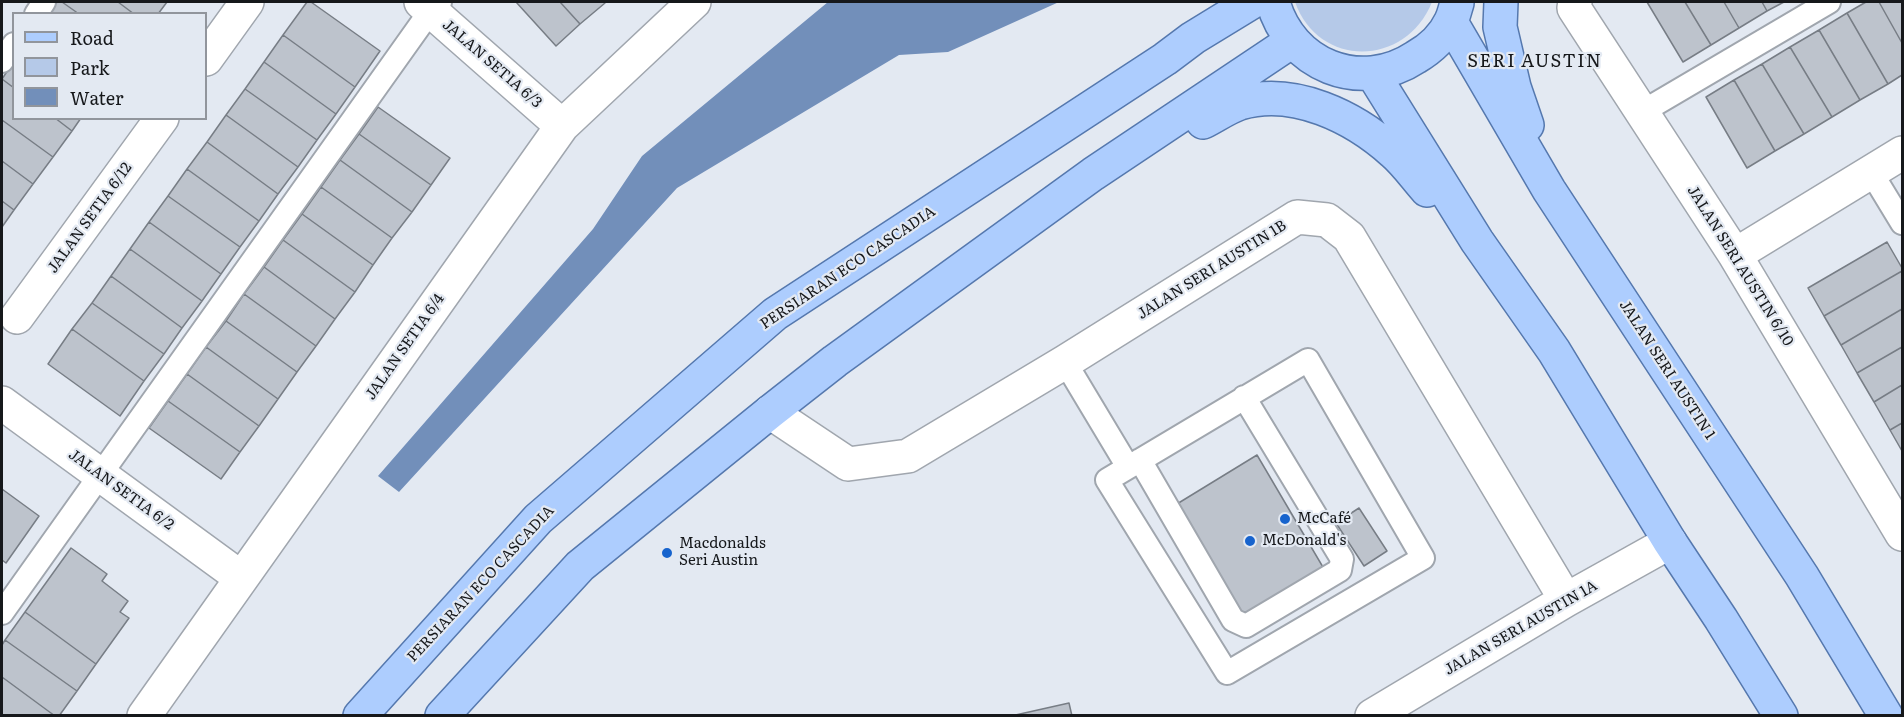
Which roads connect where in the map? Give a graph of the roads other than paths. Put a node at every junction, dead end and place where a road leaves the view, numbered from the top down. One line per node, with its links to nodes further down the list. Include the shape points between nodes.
1 (247, 2): 14 (street)
2 (694, 2): 19 (street, JALAN SETIA 6/4)
3 (1216, 2): 11 (main road)
4 (1252, 2): 11 (main road, PERSIARAN ECO CASCADIA)
5 (1273, 2): 12 (main road, JALAN SERI AUSTIN 1, via 1277,18)
6 (1501, 2): 23 (main road, via 1500,27 1514,87)
7 (1575, 2): 17 (street, JALAN SERI AUSTIN 6/10, via 1574,8)
8 (1829, 2): 17 (lane)
9 (431, 4): 19 (street, JALAN SETIA 6/3); 33 (lane)
10 (1454, 12): 16 (main road, JALAN SERI AUSTIN 1, via 1431,48 1404,66); 23 (main road, JALAN SERI AUSTIN 1)
11 (1193, 38): 40 (main road, PERSIARAN ECO CASCADIA, via 775,314 538,519)
12 (1292, 42): 16 (main road, JALAN SERI AUSTIN 1, via 1325,65 1343,72); 22 (main road)
13 (12, 47): 15 (lane)
14 (207, 58)
15 (2, 61)
16 (1373, 74): 25 (main road)
17 (1642, 112): 26 (street, JALAN SERI AUSTIN 6/10)
18 (161, 120): 27 (street, JALAN SETIA 6/12)
19 (562, 126): 36 (street, JALAN SETIA 6/4)
20 (1902, 153): 21 (street)
21 (1871, 172): 24 (lane); 26 (street)
22 (1093, 174): 25 (main road, via 1239,103 1271,97 1301,102 1336,114 1393,152); 31 (main road)
23 (1549, 190): 44 (main road, JALAN SERI AUSTIN 1, via 1802,576)
24 (1902, 223)
25 (1477, 241): 35 (main road, via 1554,351)
26 (1735, 255): 34 (street, JALAN SERI AUSTIN 6/10)
27 (17, 317)
28 (1065, 362): 31 (street, JALAN SERI AUSTIN 1B, via 908,456 848,464); 32 (lane); 37 (street, JALAN SERI AUSTIN 1B, via 1297,217 1327,220 1349,237)
29 (1244, 397): 32 (lane); 32 (lane, via 1342,559 1340,570 1246,626 1233,620); 32 (lane, via 1308,360 1423,558 1227,673 1107,480)
30 (2, 403): 33 (street, JALAN SETIA 6/2)
31 (771, 412): 41 (main road, via 580,566)
32 (1134, 463)
33 (100, 475): 36 (street, JALAN SETIA 6/2); 38 (lane)
34 (1902, 534)
35 (1670, 542): 37 (street, JALAN SERI AUSTIN 1A); 43 (main road)
36 (240, 577): 39 (street, JALAN SETIA 6/4)
37 (1566, 600): 42 (street, JALAN SERI AUSTIN 1A)
38 (2, 613)
39 (144, 716)
40 (360, 716)
41 (442, 716)
42 (1372, 716)
43 (1781, 716)
44 (1886, 716)

